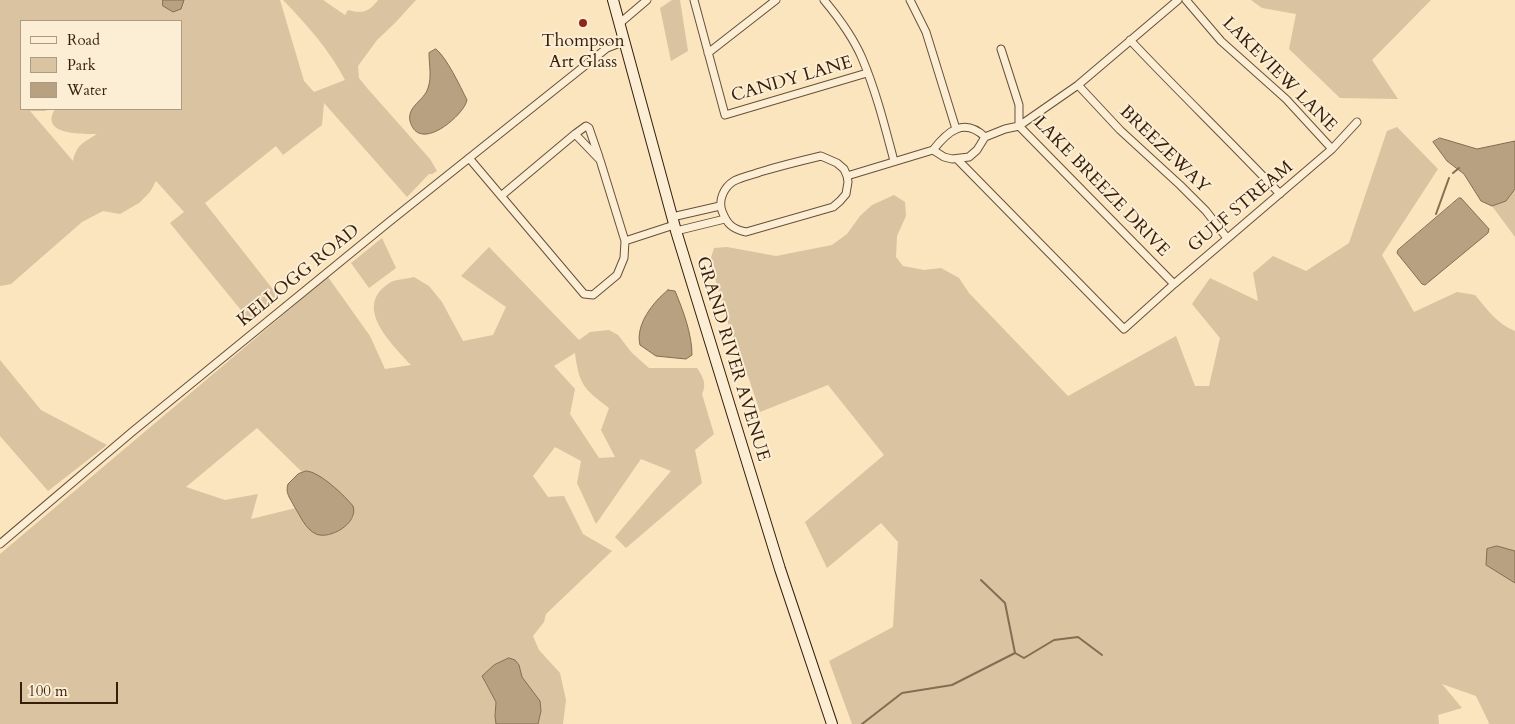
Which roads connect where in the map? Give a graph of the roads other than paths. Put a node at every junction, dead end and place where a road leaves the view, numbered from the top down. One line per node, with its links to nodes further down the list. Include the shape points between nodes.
1 (613, 0): 9 (main road, GRAND RIVER AVENUE)
2 (647, 0): 9 (street)
3 (694, 0): 13 (street)
4 (776, 0): 13 (street)
5 (824, 0): 14 (street, via 862,57)
6 (910, 0): 18 (street, via 926,32)
7 (1178, 0): 10 (street)
8 (1186, 0): 21 (street, LAKEVIEW LANE, via 1221,41 1286,99)
9 (620, 23): 11 (main road, GRAND RIVER AVENUE)
10 (1130, 40): 15 (street); 28 (street)
11 (625, 41): 23 (street, KELLOGG ROAD, via 607,48); 32 (main road, GRAND RIVER AVENUE)
12 (1001, 49): 17 (street, LAKE BREEZE DRIVE, via 1019,105)
13 (708, 53): 14 (street, CANDY LANE, via 725,115)
14 (867, 73): 26 (street)
15 (1078, 85): 17 (street); 33 (street, BREEZEWAY, via 1120,130 1206,211)
16 (1357, 122): 21 (street, GULF STREAM)
17 (1019, 126): 20 (street); 35 (street, LAKE BREEZE DRIVE)
18 (956, 129): 20 (street, via 970,127); 22 (street, via 948,132)
19 (575, 134): 24 (street); 24 (street, via 586,126 589,128); 29 (street)
20 (986, 137): 25 (street, via 977,150)
21 (1332, 149): 28 (street, GULF STREAM)
22 (933, 150): 25 (street); 26 (street)
23 (469, 158): 29 (street); 36 (street, KELLOGG ROAD, via 132,432)
24 (600, 160): 34 (street)
25 (958, 160): 35 (street, GULF STREAM, via 1124,329)
26 (894, 161): 27 (street)
27 (847, 176): 30 (street, via 844,169 821,156 799,161 734,181 724,191); 31 (street, via 846,194 833,207 746,232 736,230)
28 (1280, 194): 33 (street, GULF STREAM)
29 (501, 196): 34 (street, via 584,294 593,295 617,275 624,258)
30 (720, 206): 31 (street); 32 (street)
31 (726, 219): 32 (street)
32 (674, 225): 34 (street); 37 (main road, GRAND RIVER AVENUE, via 780,569)
33 (1227, 238): 35 (street, GULF STREAM)
34 (625, 241)
35 (1174, 284)
36 (0, 544)
37 (832, 724)

